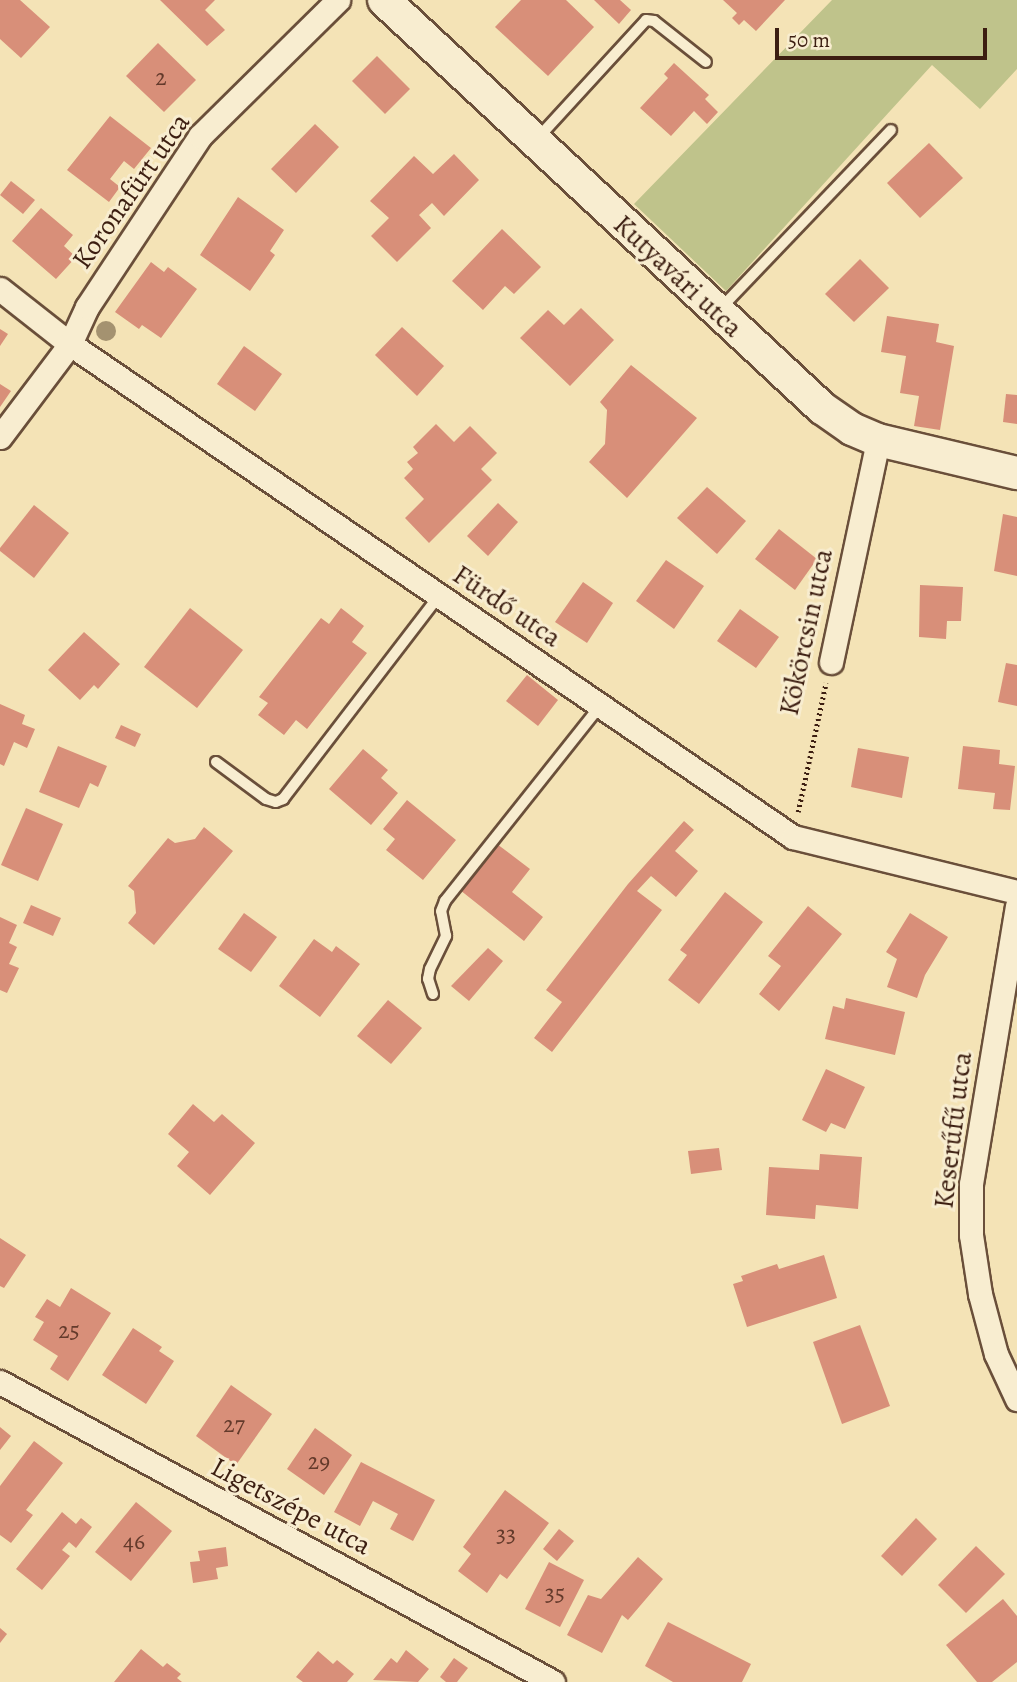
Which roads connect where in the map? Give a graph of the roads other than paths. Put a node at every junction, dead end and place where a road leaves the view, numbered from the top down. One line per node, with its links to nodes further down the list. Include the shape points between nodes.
1 (338, 0): 8 (street, Koronafürt utca, via 200,136 87,307)
2 (384, 0): 5 (street, Kutyavári utca)
3 (706, 62): 5 (lane, via 654,21 646,20)
4 (891, 130): 7 (lane)
5 (535, 141): 7 (street, Kutyavári utca)
6 (0, 289): 8 (street, Fürdő utca)
7 (717, 313): 10 (street, Kutyavári utca, via 822,408)
8 (71, 344): 9 (street, Koronafürt utca); 12 (street, Fürdő utca)
9 (0, 437)
10 (878, 440): 11 (street, Kutyavári utca); 13 (street, Kökörcsin utca)
11 (1017, 473)
12 (439, 596): 14 (street, Fürdő utca); 15 (lane, via 283,799 266,799)
13 (831, 662)
14 (600, 706): 16 (street, Fürdő utca, via 793,837); 18 (lane, via 445,901 441,911 446,936 428,979)
15 (216, 762)
16 (1017, 892)
17 (1017, 906): 20 (street, Keserűfű utca, via 971,1184 971,1235 996,1354)
18 (433, 993)
19 (0, 1382): 21 (street, Ligetszépe utca)
20 (1017, 1399)
21 (553, 1682)

